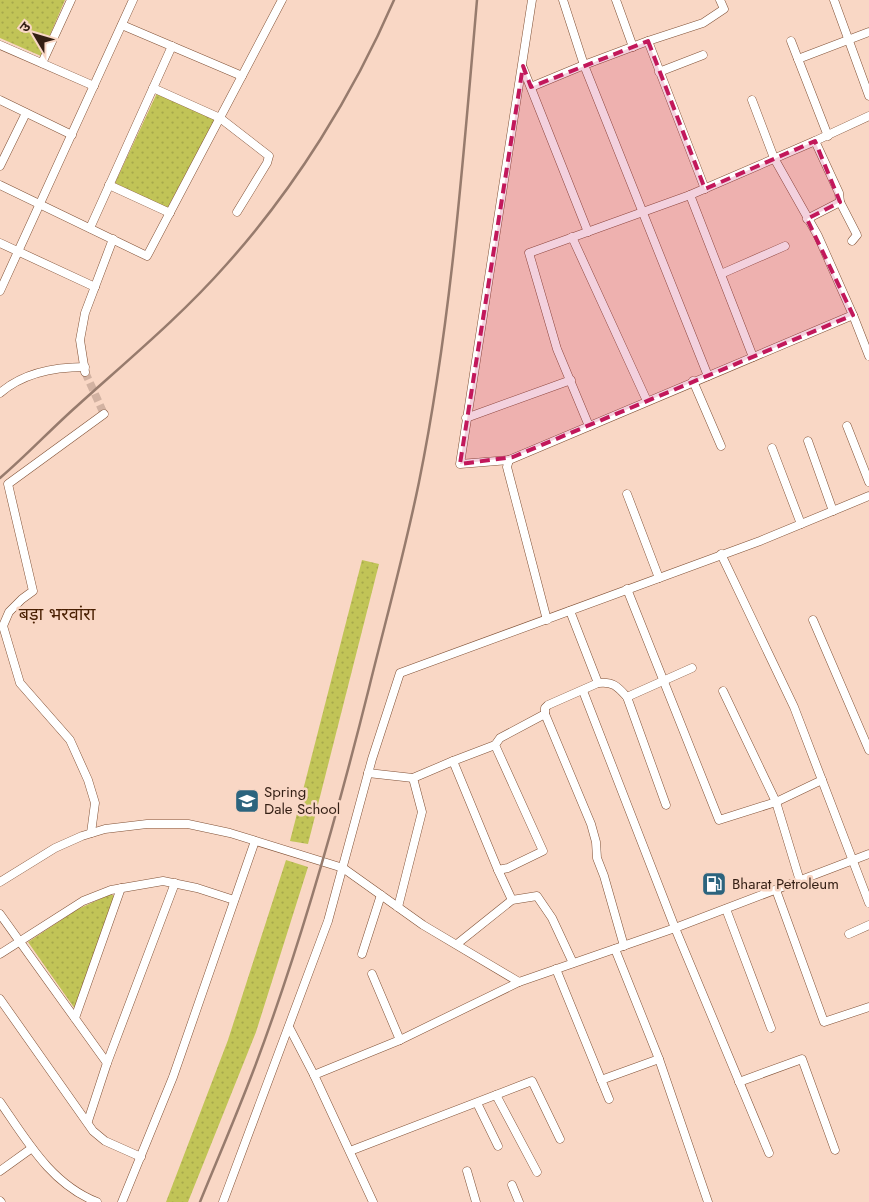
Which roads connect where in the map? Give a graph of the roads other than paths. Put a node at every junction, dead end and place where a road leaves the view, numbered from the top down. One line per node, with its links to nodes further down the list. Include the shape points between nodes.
1 (71, 0): 19 (street)
2 (133, 0): 9 (street)
3 (282, 0): 23 (street)
4 (532, 0): 21 (street)
5 (563, 0): 20 (street)
6 (616, 0): 16 (street)
7 (720, 0): 12 (street, via 724,10 703,23)
8 (834, 0): 11 (street)
9 (122, 25): 15 (street); 24 (street)
10 (869, 32): 11 (street)
11 (847, 39): 18 (street); 27 (street)
12 (648, 41): 16 (street); 22 (street)
13 (791, 41): 18 (street)
14 (0, 45): 19 (street)
15 (172, 46): 23 (street); 26 (street)
16 (633, 47): 20 (street)
17 (704, 55): 22 (street)
18 (798, 59): 34 (street)
19 (42, 63): 24 (street)
20 (584, 65): 25 (street); 45 (street)
21 (523, 66): 25 (street); 70 (street)
22 (659, 72): 40 (street)
23 (242, 76): 32 (street)
24 (94, 86): 33 (street)
25 (531, 87): 49 (street)
26 (153, 88): 32 (street); 39 (street)
27 (869, 96)
28 (0, 100): 30 (street)
29 (752, 100): 36 (street)
30 (26, 112): 33 (street); 37 (street)
31 (869, 116): 34 (street)
32 (220, 118): 44 (street, via 269,156); 46 (street)
33 (72, 135): 43 (street)
34 (828, 136): 35 (street)
35 (815, 142): 36 (street); 42 (street, via 839,193)
36 (774, 158): 40 (street); 47 (street)
37 (0, 166)
38 (0, 184): 43 (street)
39 (110, 185): 46 (street); 48 (street)
40 (705, 189): 41 (street)
41 (690, 195): 45 (street); 56 (street)
42 (840, 202): 47 (street); 52 (street, via 857,235)
43 (40, 204): 48 (street); 55 (street)
44 (237, 212)
45 (643, 212): 49 (street); 62 (street)
46 (170, 213): 51 (street, via 147,256)
47 (807, 219): 59 (street, via 818,236)
48 (90, 228): 51 (street)
49 (588, 232): 50 (street)
50 (572, 237): 63 (street, via 529,252 557,349); 68 (street)
51 (113, 240): 57 (street)
52 (852, 241)
53 (0, 243): 55 (street)
54 (785, 246): 56 (street)
55 (18, 252): 57 (street); 58 (street)
56 (721, 274): 61 (street)
57 (95, 287): 66 (street, via 85,313 80,340 85,369 58,367)
58 (0, 291)
59 (853, 315): 60 (street); 61 (street)
60 (869, 356)
61 (753, 357): 62 (street)
62 (708, 376): 64 (street)
63 (571, 380): 70 (street); 71 (street)
64 (693, 381): 68 (street); 74 (street)
65 (0, 382): 66 (street)
66 (9, 386): 67 (street)
67 (0, 393)
68 (647, 402): 71 (street)
69 (104, 414): 103 (street, via 8,484 33,591 9,612 3,626 20,683 70,740 88,780 95,803)
70 (466, 418): 76 (street, via 460,464)
71 (588, 426): 76 (street)
72 (847, 426): 77 (street)
73 (808, 441): 80 (street)
74 (721, 446)
75 (772, 448): 81 (street)
76 (509, 460): 86 (street, via 507,467)
77 (869, 482)
78 (627, 494): 83 (street)
79 (869, 496): 80 (street)
80 (833, 511): 81 (street)
81 (801, 524): 82 (street)
82 (721, 554): 83 (street); 100 (street, via 794,707)
83 (659, 578): 84 (street)
84 (627, 590): 85 (street); 89 (street)
85 (570, 611): 86 (street); 90 (street)
86 (547, 620): 98 (street, via 400,674)
87 (813, 620): 96 (street)
88 (692, 668): 89 (street)
89 (664, 681): 93 (street); 101 (street, via 719,820)
90 (598, 684): 91 (street); 93 (street, via 614,683)
91 (583, 691): 94 (street, via 548,705); 122 (street)
92 (723, 691): 101 (street)
93 (627, 698): 102 (street)
94 (545, 714): 95 (street, via 500,738); 126 (street, via 591,824 597,858)
95 (495, 745): 97 (street); 108 (street, via 543,851)
96 (869, 750)
97 (453, 761): 99 (street); 108 (street)
98 (368, 773): 99 (street); 107 (street)
99 (413, 778): 118 (street, via 422,812)
100 (822, 780): 101 (street); 106 (street)
101 (776, 802): 109 (street)
102 (666, 804)
103 (91, 833): 104 (street, via 147,824 188,824); 110 (street, via 55,848)
104 (255, 840): 107 (street); 115 (street)
105 (869, 854): 106 (street)
106 (853, 861): 109 (street); 117 (street)
107 (343, 868): 114 (street); 137 (street, via 328,921)
108 (498, 870): 116 (street)
109 (800, 881): 113 (street)
110 (0, 882)
111 (174, 883): 112 (street, via 163,881); 115 (street); 141 (street)
112 (121, 888): 124 (street, via 83,901); 136 (street)
113 (776, 890): 119 (street); 135 (street, via 824,1022)
114 (381, 895): 118 (street); 129 (street)
115 (234, 900): 156 (street, via 173,1077)
116 (512, 900): 125 (street); 130 (street, via 536,896 552,918)
117 (869, 903)
118 (398, 907): 125 (street)
119 (726, 909): 122 (street); 138 (street)
120 (0, 914): 124 (street)
121 (869, 925): 123 (street)
122 (675, 928): 126 (street); 144 (street)
123 (849, 934)
124 (19, 941): 128 (street); 136 (street)
125 (457, 944): 133 (street)
126 (624, 946): 127 (street)
127 (614, 949): 130 (street); 140 (street)
128 (0, 954)
129 (362, 954)
130 (574, 963): 131 (street)
131 (556, 969): 133 (street); 143 (street)
132 (372, 974): 139 (street)
133 (519, 982): 139 (street)
134 (0, 1000): 149 (street)
135 (869, 1007)
136 (75, 1018): 141 (street)
137 (289, 1027): 142 (street); 163 (street)
138 (771, 1028)
139 (400, 1040): 142 (street)
140 (659, 1059): 143 (street); 167 (street)
141 (107, 1063): 149 (street)
142 (314, 1075): 154 (street)
143 (601, 1080): 146 (street)
144 (739, 1082): 153 (street, via 802,1059); 155 (street)
145 (496, 1095): 148 (street); 150 (street, via 532,1081); 159 (street)
146 (609, 1099)
147 (0, 1102): 152 (street)
148 (476, 1102): 151 (street); 154 (street)
149 (88, 1121): 156 (street, via 105,1141)
150 (560, 1139)
151 (498, 1146)
152 (32, 1148): 157 (street); 161 (street, via 67,1187)
153 (835, 1150)
154 (350, 1151): 164 (street)
155 (769, 1153)
156 (141, 1157): 162 (street)
157 (0, 1171)
158 (466, 1171): 165 (street)
159 (538, 1172)
160 (512, 1186): 166 (street)
161 (97, 1202)
162 (122, 1202)
163 (222, 1202)
164 (373, 1202)
165 (476, 1202)
166 (518, 1202)
167 (708, 1202)

